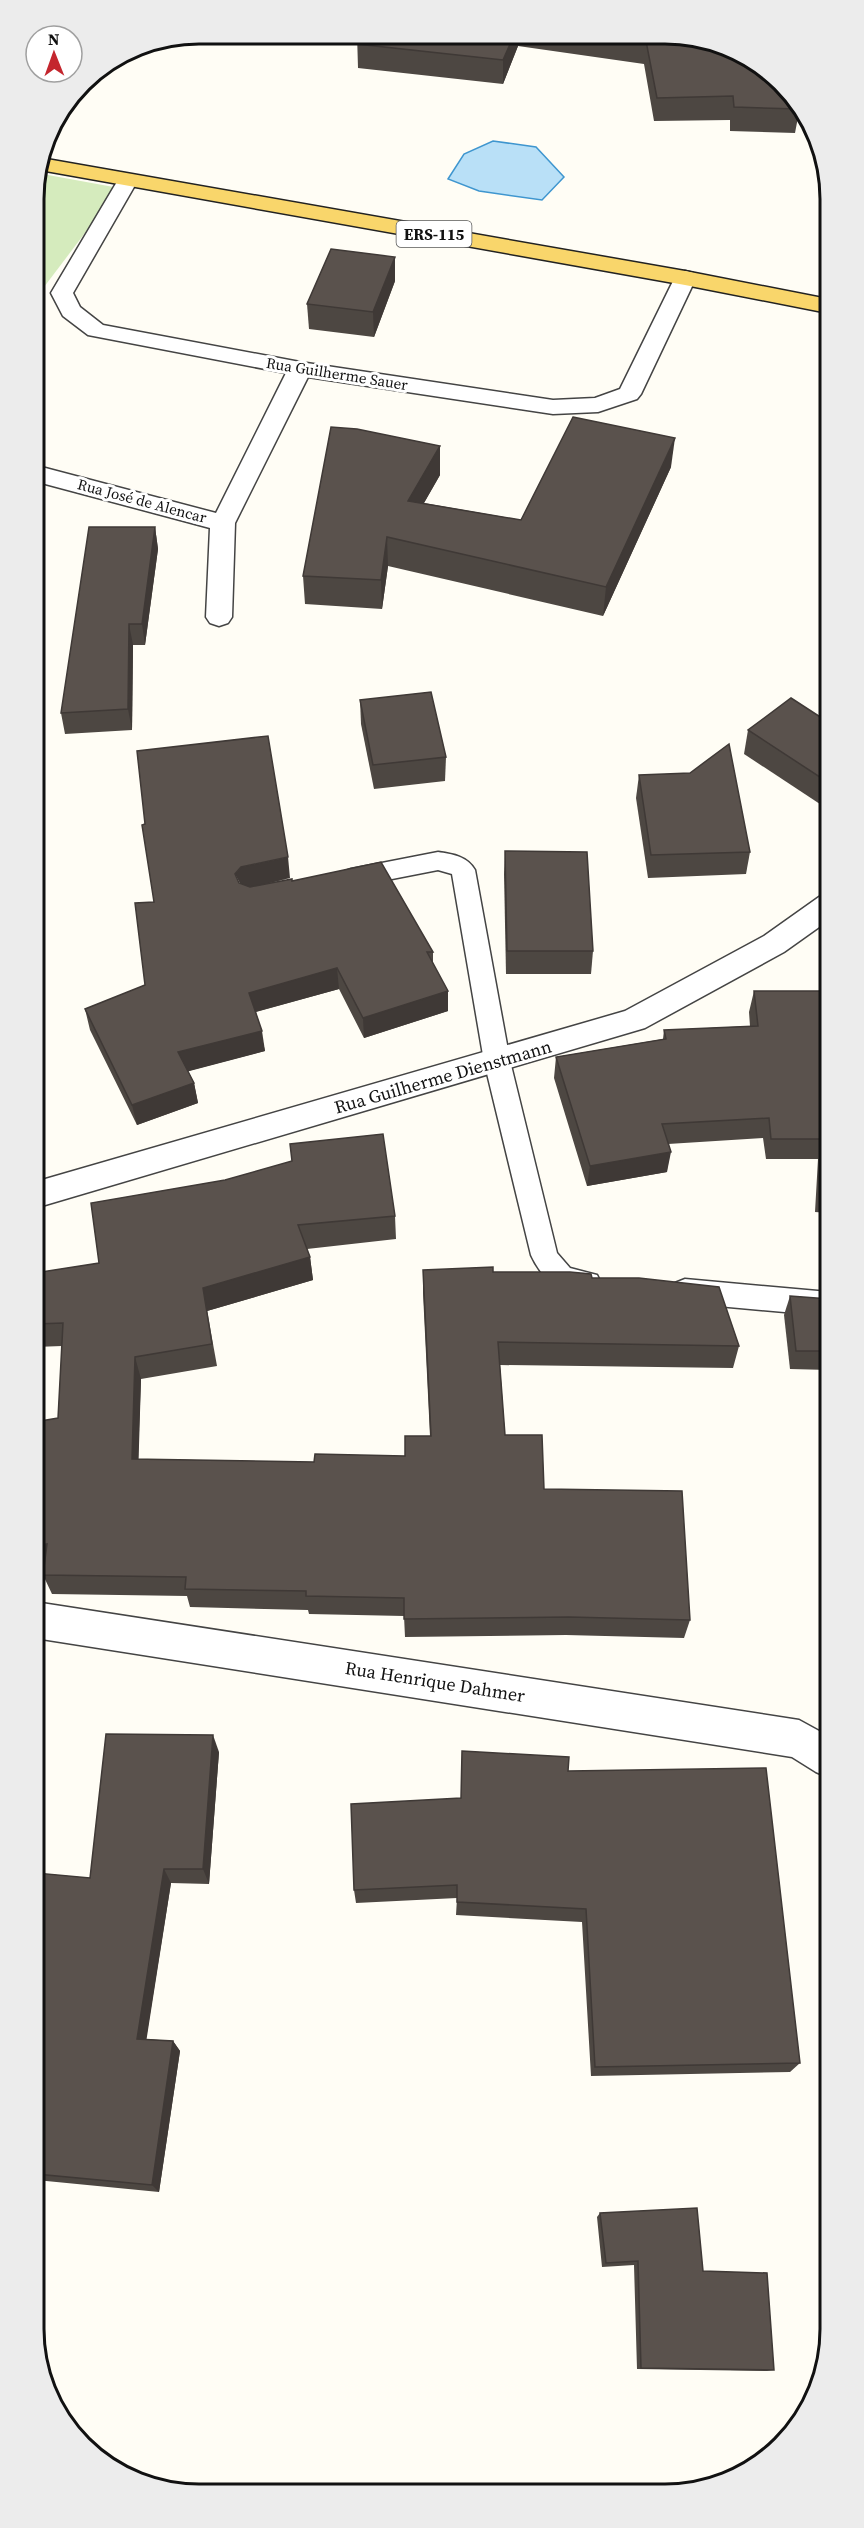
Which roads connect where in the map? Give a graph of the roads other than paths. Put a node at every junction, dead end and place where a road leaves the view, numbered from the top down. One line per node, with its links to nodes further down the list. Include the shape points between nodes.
1 (48, 165): 2 (main road, ERS-115)
2 (128, 180): 3 (main road, ERS-115); 5 (street, Rua Guilherme Sauer, via 62,293 71,311 96,330)
3 (686, 278): 4 (main road, ERS-115); 5 (street, Rua Guilherme Sauer, via 629,394 598,405 553,407)
4 (820, 304)
5 (300, 369): 7 (street, Rua José de Alencar)
6 (44, 475): 7 (street, Rua José de Alencar)
7 (224, 523): 8 (street)
8 (219, 617)
9 (322, 883): 11 (lane, via 438,861 452,863 462,870)
10 (820, 911): 11 (street, Rua Guilherme Dienstmann, via 774,944 634,1020)
11 (497, 1061): 12 (street, Rua Guilherme Dienstmann); 13 (lane, via 544,1255 552,1271 568,1281)
12 (44, 1192)
13 (615, 1285)
14 (663, 1289): 15 (lane)
15 (820, 1303)
16 (44, 1621): 17 (street, Rua Henrique Dahmer, via 799,1739)
17 (820, 1753)

